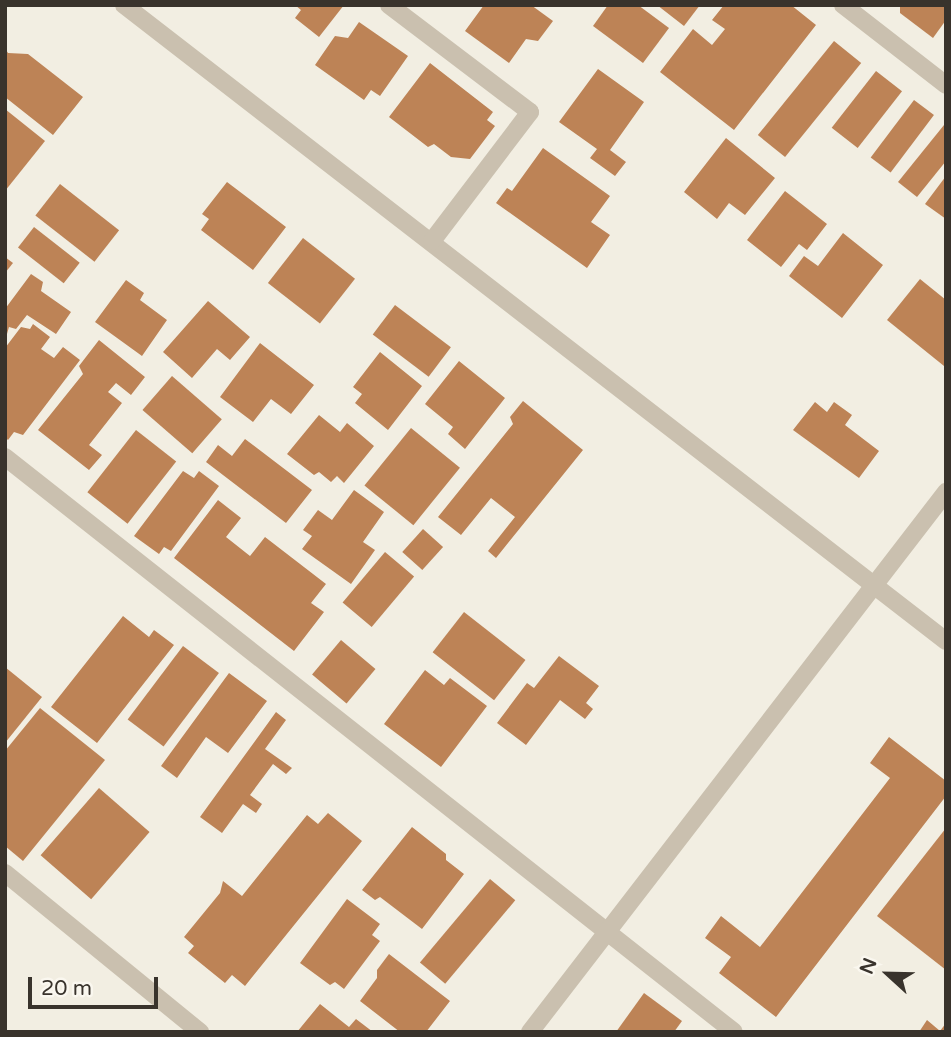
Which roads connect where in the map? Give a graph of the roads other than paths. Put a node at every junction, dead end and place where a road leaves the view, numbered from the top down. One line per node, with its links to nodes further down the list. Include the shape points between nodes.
1 (124, 5): 5 (street)
2 (389, 5): 5 (street, via 530,112)
3 (851, 8): 4 (street)
4 (946, 85)
5 (432, 241): 8 (street)
6 (5, 457): 11 (street)
7 (946, 492): 8 (street)
8 (874, 584): 9 (street); 11 (street)
9 (946, 641)
10 (5, 873): 12 (street)
11 (607, 934): 13 (street); 14 (street)
12 (201, 1032)
13 (530, 1032)
14 (734, 1032)

